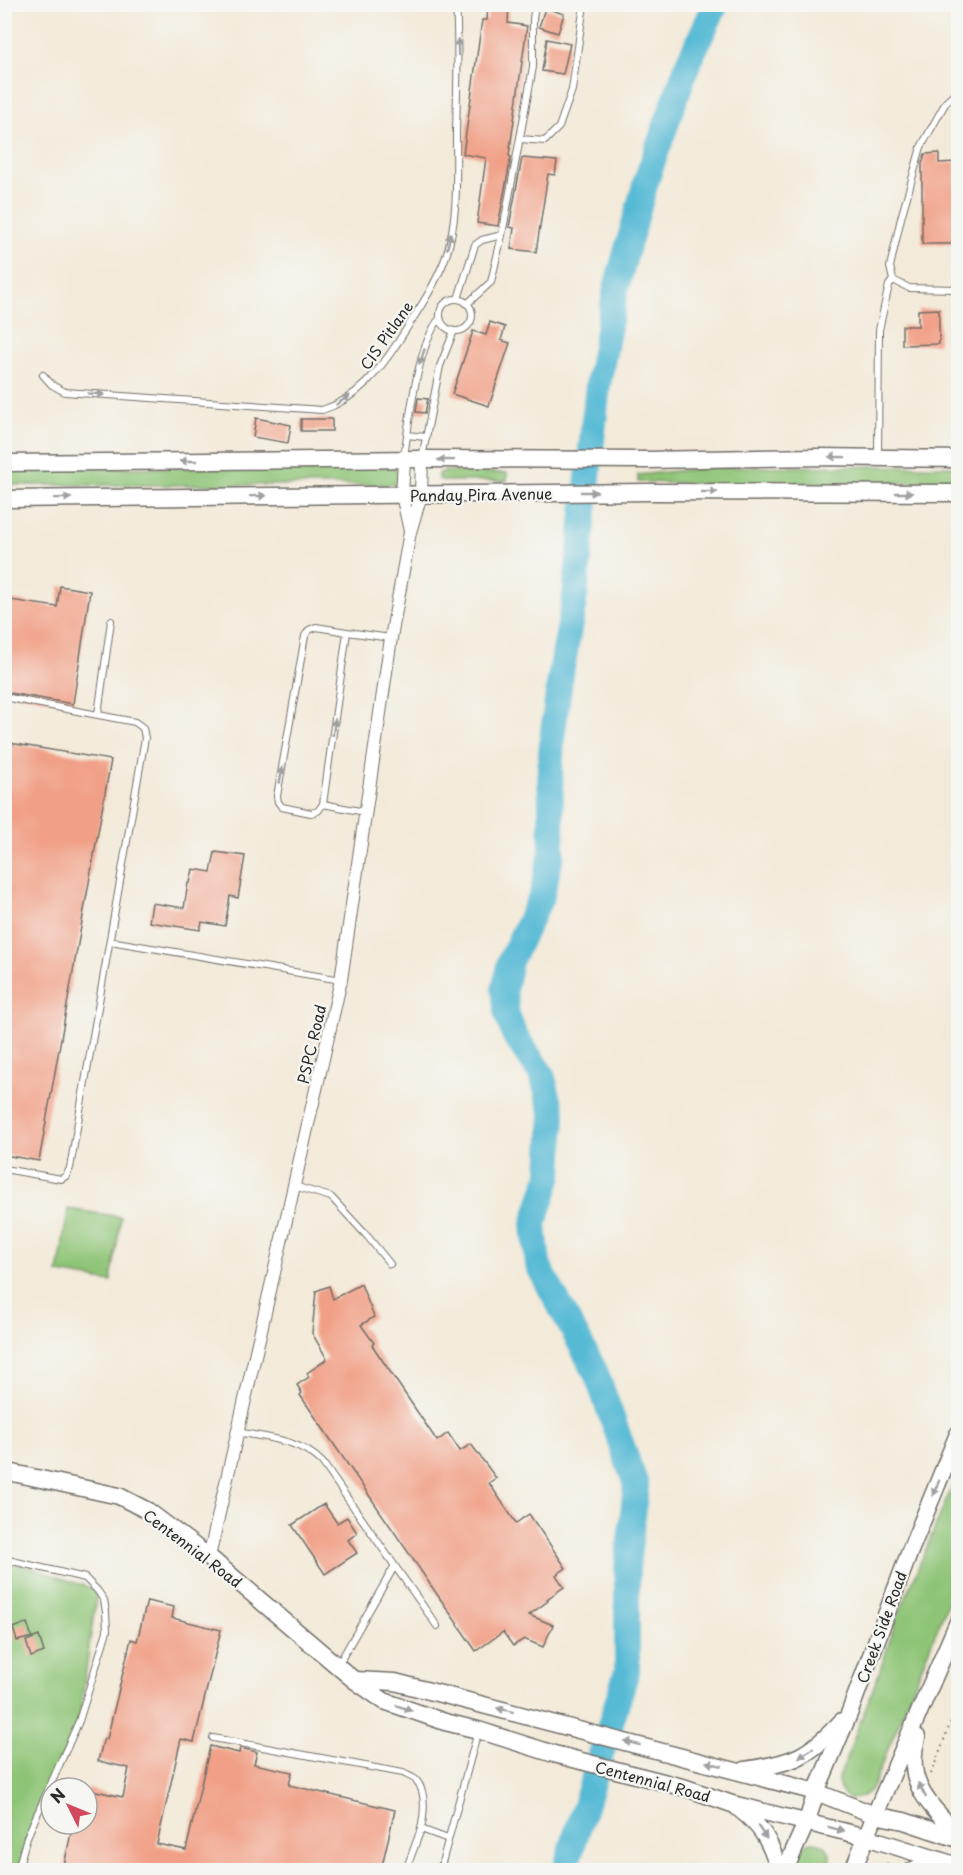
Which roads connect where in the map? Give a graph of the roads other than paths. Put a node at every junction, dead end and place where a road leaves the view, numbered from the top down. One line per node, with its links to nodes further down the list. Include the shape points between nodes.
1 (456, 4): 13 (lane, CIS Pitlane, one-way to 1, via 65,392 321,410 346,399 372,378 425,300 446,258 457,180)
2 (535, 4): 5 (lane, via 533,67)
3 (584, 4): 5 (lane, via 572,90 559,127 545,141)
4 (958, 91): 7 (lane, via 946,102 921,147 894,247 890,267)
5 (520, 139): 6 (lane)
6 (502, 234): 9 (lane, via 475,245); 10 (lane, via 491,282)
7 (893, 280): 8 (lane, via 909,288); 16 (lane, via 879,330)
8 (958, 289)
9 (458, 299): 10 (lane); 11 (lane, via 444,304)
10 (467, 304): 12 (lane, via 471,320 465,328)
11 (440, 318): 12 (lane, via 447,329); 14 (lane, one-way to 14, via 429,336 419,367)
12 (454, 331): 15 (lane, via 440,366)
13 (43, 375)
14 (407, 435): 15 (lane); 19 (lane)
15 (426, 437): 17 (lane)
16 (878, 458): 17 (main road, one-way to 17); 18 (main road)
17 (422, 459): 19 (main road); 23 (street, PSPC Road)
18 (958, 459)
19 (404, 460): 20 (main road, one-way to 20); 22 (street, PSPC Road)
20 (4, 463)
21 (958, 493): 23 (main road, Panday Pira Avenue, one-way to 21)
22 (402, 495): 23 (main road, Panday Pira Avenue); 24 (main road, Panday Pira Avenue, one-way to 22); 25 (street, PSPC Road)
23 (421, 495): 25 (street, PSPC Road)
24 (4, 499)
25 (410, 532): 28 (street, PSPC Road)
26 (111, 621): 30 (lane)
27 (347, 632): 28 (lane); 31 (lane, one-way to 27); 31 (lane, one-way to 27, via 311,813 282,807 277,796 305,636 316,627)
28 (391, 638): 32 (street, PSPC Road)
29 (4, 697): 30 (lane)
30 (98, 714): 33 (lane, via 135,722 143,728 145,738)
31 (323, 804): 32 (lane)
32 (365, 812): 34 (street, PSPC Road)
33 (110, 941): 34 (lane); 35 (lane, via 70,1168 60,1179)
34 (341, 980): 36 (street, PSPC Road)
35 (4, 1169)
36 (293, 1186): 37 (lane, via 330,1197); 38 (street, PSPC Road)
37 (390, 1264)
38 (236, 1432): 41 (street, PSPC Road); 43 (lane, via 292,1443 314,1455)
39 (958, 1434): 49 (main road, Creek Side Road, one-way to 49)
40 (4, 1471): 41 (main road, Centennial Road, via 119,1496 148,1511)
41 (209, 1557): 46 (main road, Centennial Road)
42 (4, 1559): 63 (lane, via 85,1578 104,1600 107,1631 79,1721 27,1837)
43 (394, 1567): 45 (lane); 46 (lane)
44 (958, 1622): 48 (main road)
45 (437, 1626)
46 (338, 1665): 47 (main road, Centennial Road)
47 (354, 1680): 50 (main road, Centennial Road, one-way to 50, via 384,1701); 52 (main road, Centennial Road, one-way to 47, via 395,1682)
48 (928, 1695): 55 (main road); 59 (main road, via 913,1753 914,1773 922,1794)
49 (849, 1714): 52 (main road, one-way to 52, via 822,1742 795,1759); 53 (main road, Creek Side Road)
50 (478, 1730): 54 (main road, Centennial Road); 60 (lane)
51 (213, 1738): 57 (lane, via 403,1773 416,1780 423,1794)
52 (740, 1770): 53 (main road, Centennial Road)
53 (816, 1792): 55 (main road, Centennial Road); 56 (main road, Creek Side Road)
54 (732, 1804): 56 (main road, Centennial Road); 66 (main road, one-way to 66, via 765,1834)
55 (875, 1815): 58 (main road); 59 (main road, Centennial Road)
56 (807, 1821): 58 (main road, Centennial Road, one-way to 58); 67 (main road, Creek Side Road)
57 (421, 1829): 60 (lane); 64 (lane)
58 (866, 1837): 61 (main road, Centennial Road); 68 (main road)
59 (958, 1837)
60 (448, 1839): 65 (lane)
61 (940, 1860): 62 (main road, Centennial Road); 69 (main road)
62 (958, 1866)
63 (20, 1870)
64 (406, 1870)
65 (440, 1870)
66 (779, 1870)
67 (785, 1870)
68 (853, 1870)
69 (913, 1870)

